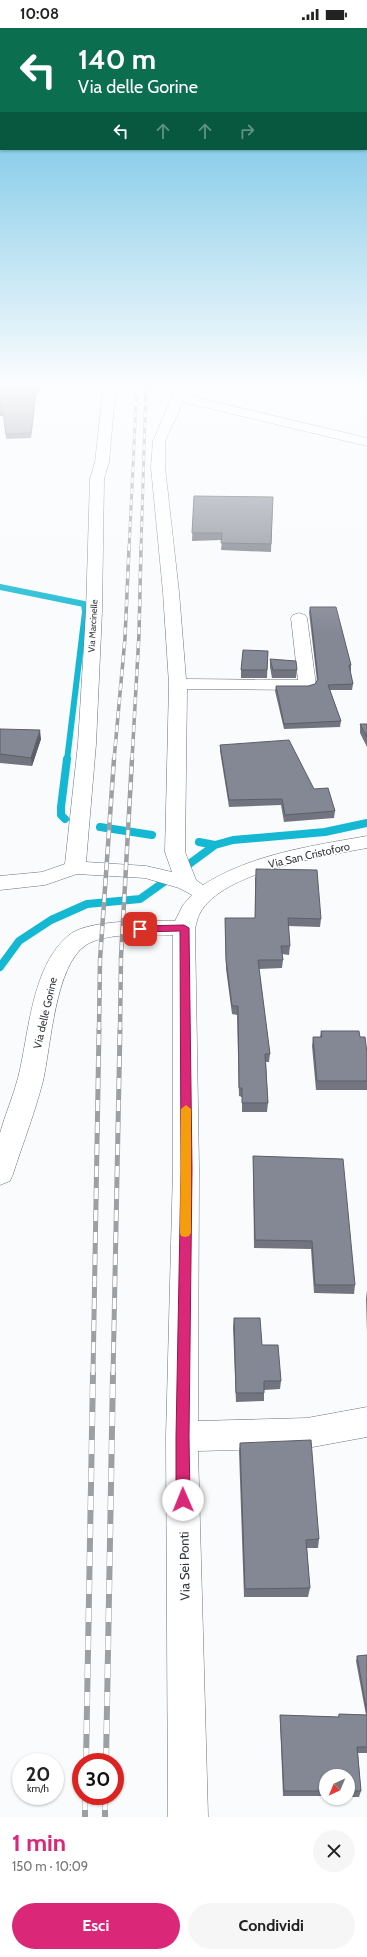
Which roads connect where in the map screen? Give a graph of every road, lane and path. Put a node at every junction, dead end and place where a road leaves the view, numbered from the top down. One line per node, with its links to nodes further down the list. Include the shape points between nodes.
1 (100, 467): 6 (street, Via Marcinelle, via 97,478 87,744)
2 (158, 467): 4 (street, via 172,592)
3 (299, 618): 4 (street, via 307,685)
4 (178, 684): 9 (street, via 175,852)
5 (367, 842): 7 (street, Via San Cristoforo, via 318,851)
6 (75, 868): 8 (street, via 45,878); 9 (street, via 146,872)
7 (251, 869): 10 (street, Via Sei Ponti)
8 (0, 883)
9 (187, 883): 10 (street)
10 (205, 894): 11 (street, Via Sei Ponti, via 191,908)
11 (184, 928): 12 (street, Via delle Gorine, via 95,932 77,939 61,956 50,986 30,1081); 14 (street, Via Sei Ponti, via 186,1169)
12 (0, 1174)
13 (367, 1422): 14 (street, via 308,1433)
14 (182, 1437): 15 (street, Via Sei Ponti)
15 (188, 1817)

